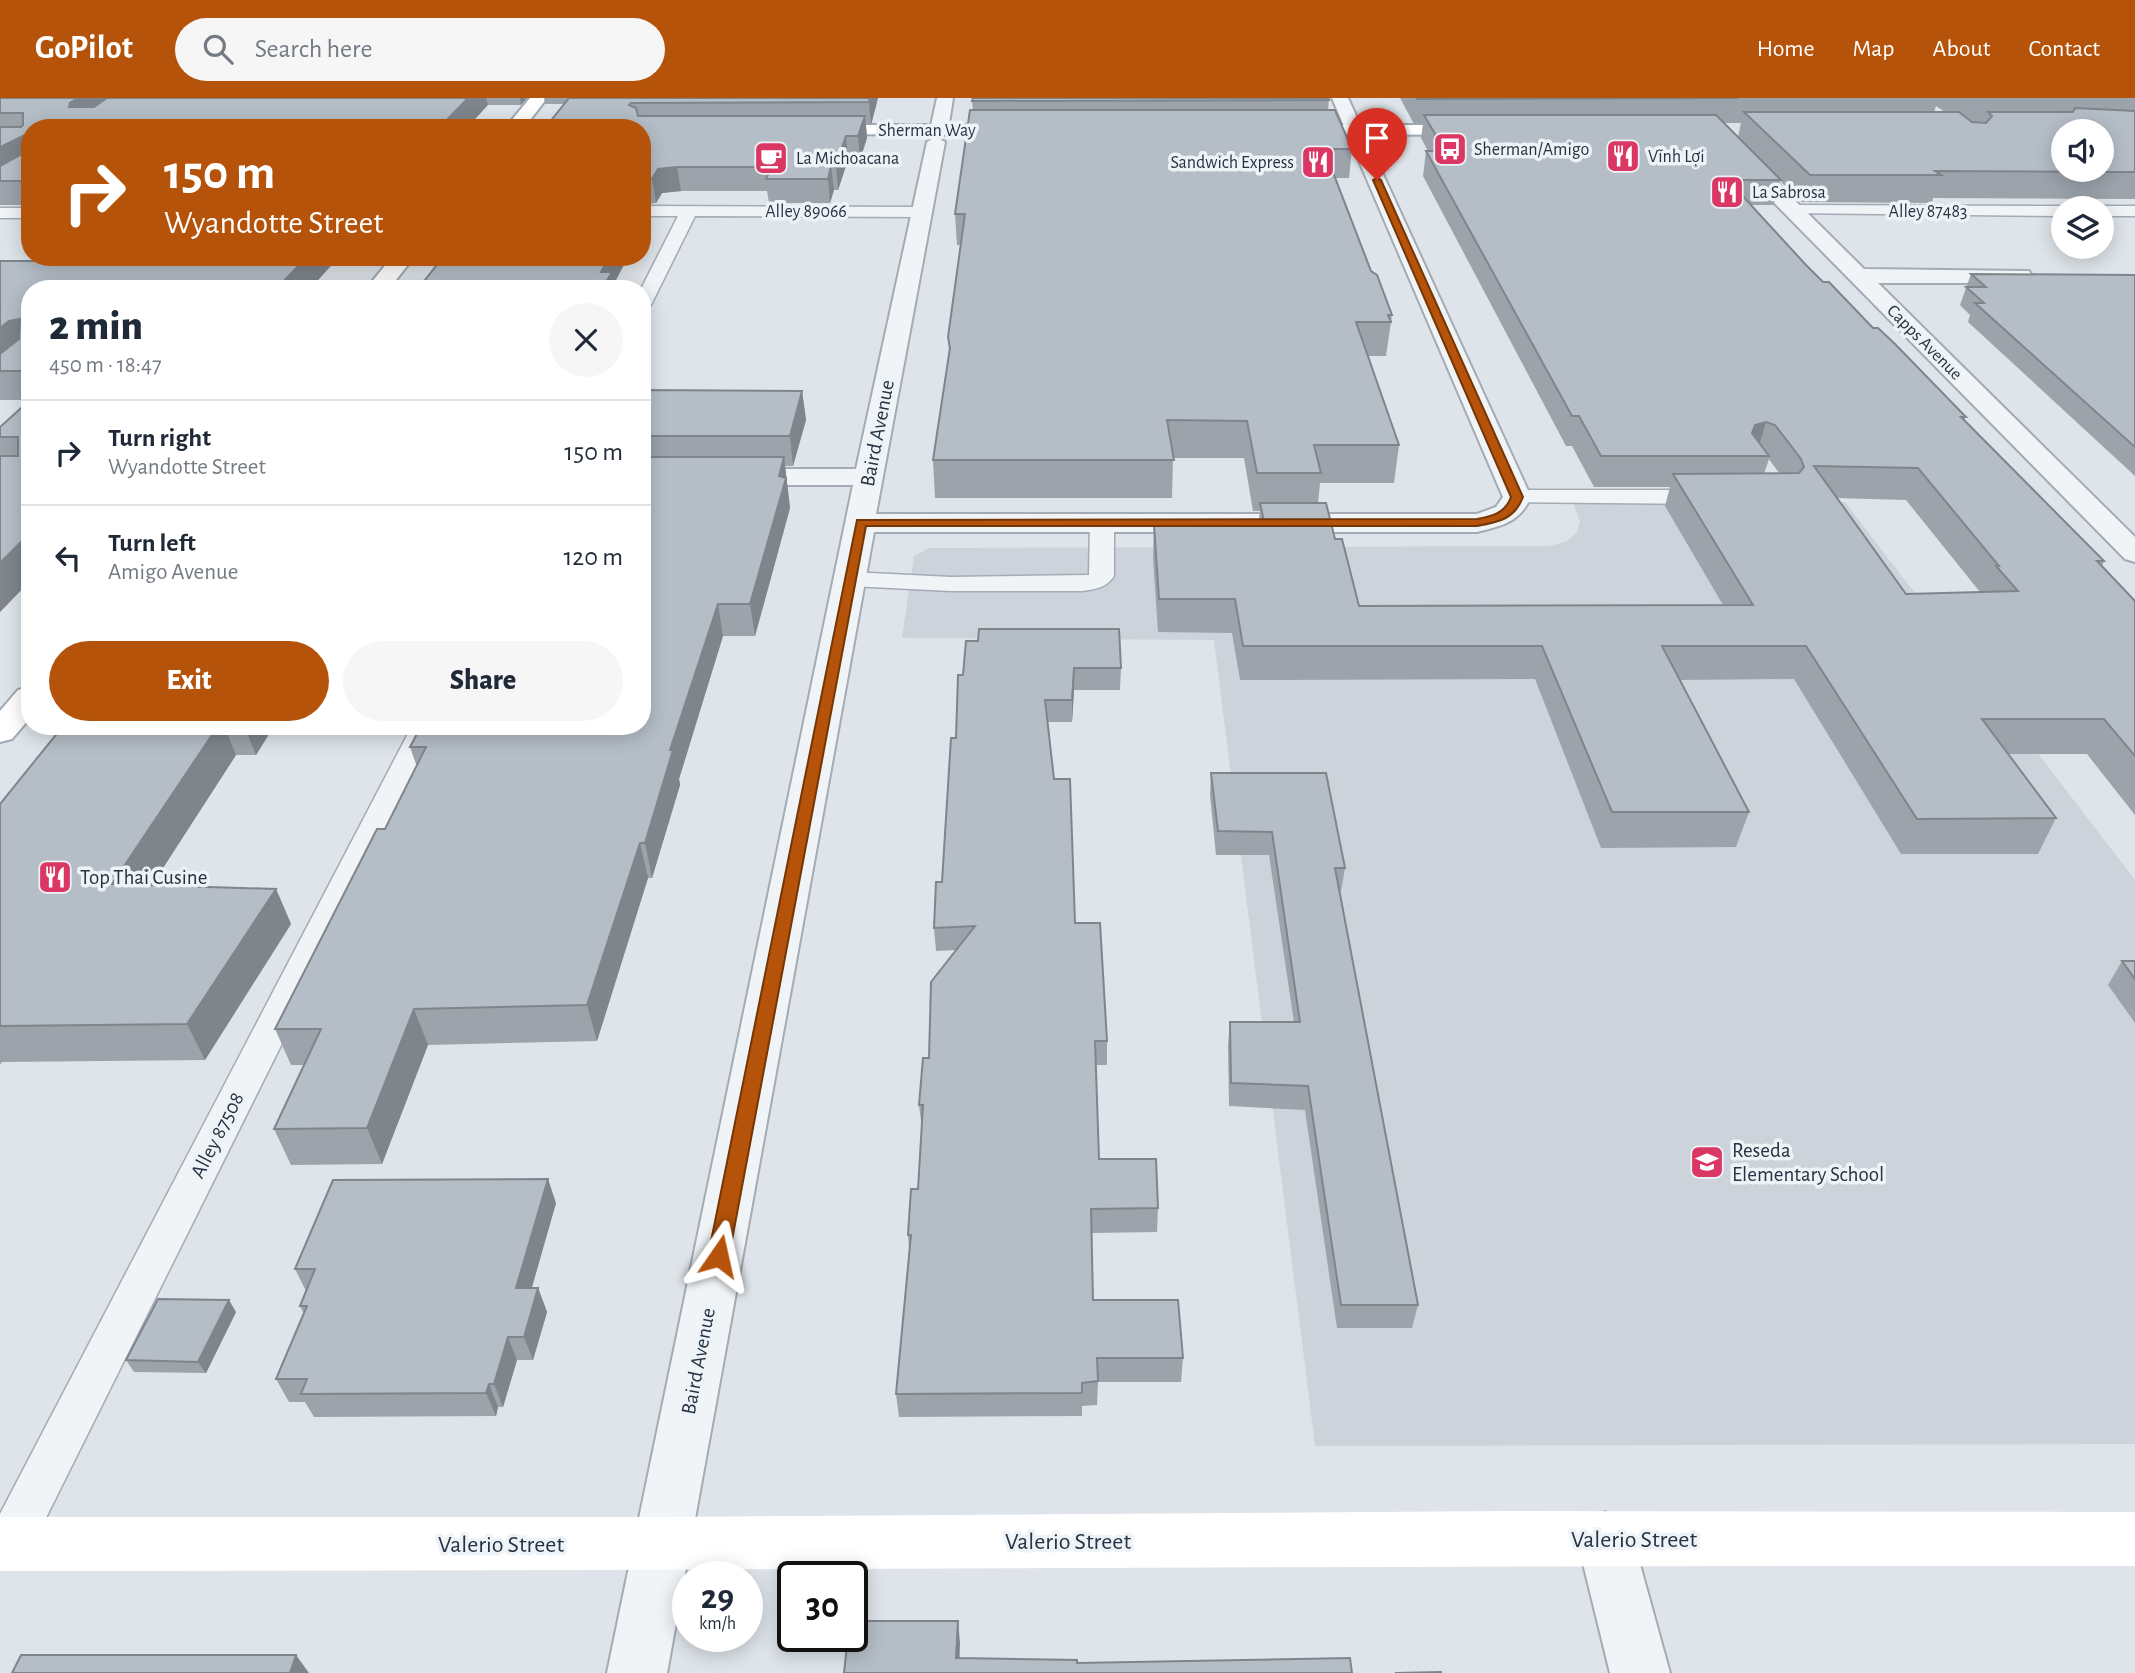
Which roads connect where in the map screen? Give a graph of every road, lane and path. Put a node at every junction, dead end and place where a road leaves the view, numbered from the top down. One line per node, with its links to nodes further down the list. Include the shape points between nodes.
1 (539, 98): 4 (main road)
2 (945, 98): 6 (street, Baird Avenue)
3 (1340, 98): 9 (street)
4 (522, 119)
5 (790, 136): 6 (main road, Sherman Way)
6 (937, 136): 7 (main road, Sherman Way); 19 (street, Baird Avenue)
7 (1030, 136)
8 (1276, 136): 9 (main road)
9 (1357, 136): 10 (main road); 30 (street)
10 (1488, 136)
11 (1727, 142): 12 (main road); 13 (street, Capps Avenue)
12 (1752, 142)
13 (1792, 210): 16 (lane, Alley 87483); 23 (street, Capps Avenue)
14 (651, 211): 15 (lane, Alley 89066)
15 (690, 211): 19 (lane, Alley 89066); 26 (lane)
16 (2051, 211)
17 (2114, 211): 18 (lane)
18 (2135, 211)
19 (923, 212): 28 (street, Baird Avenue)
20 (0, 213): 21 (lane)
21 (21, 213)
22 (396, 266): 25 (main road)
23 (1859, 276): 24 (street); 33 (street, Capps Avenue)
24 (2036, 276)
25 (385, 280)
26 (651, 287)
27 (651, 477): 28 (street)
28 (868, 477): 31 (street, Baird Avenue)
29 (1726, 497): 30 (lane)
30 (1508, 507): 32 (street, via 1477,523)
31 (861, 523): 32 (street); 34 (street, Baird Avenue)
32 (1102, 523): 34 (lane, via 1102,576 1097,581 951,584)
33 (2135, 553)
34 (850, 579): 41 (street, Baird Avenue)
35 (21, 707): 36 (main road)
36 (2, 727)
37 (421, 735): 40 (lane, Alley 87508)
38 (1605, 1539): 39 (main road, Valerio Street); 41 (main road, Valerio Street); 43 (street)
39 (2135, 1539)
40 (5, 1544): 41 (main road, Valerio Street)
41 (663, 1544): 42 (street, Baird Avenue)
42 (637, 1673)
43 (1640, 1673)

